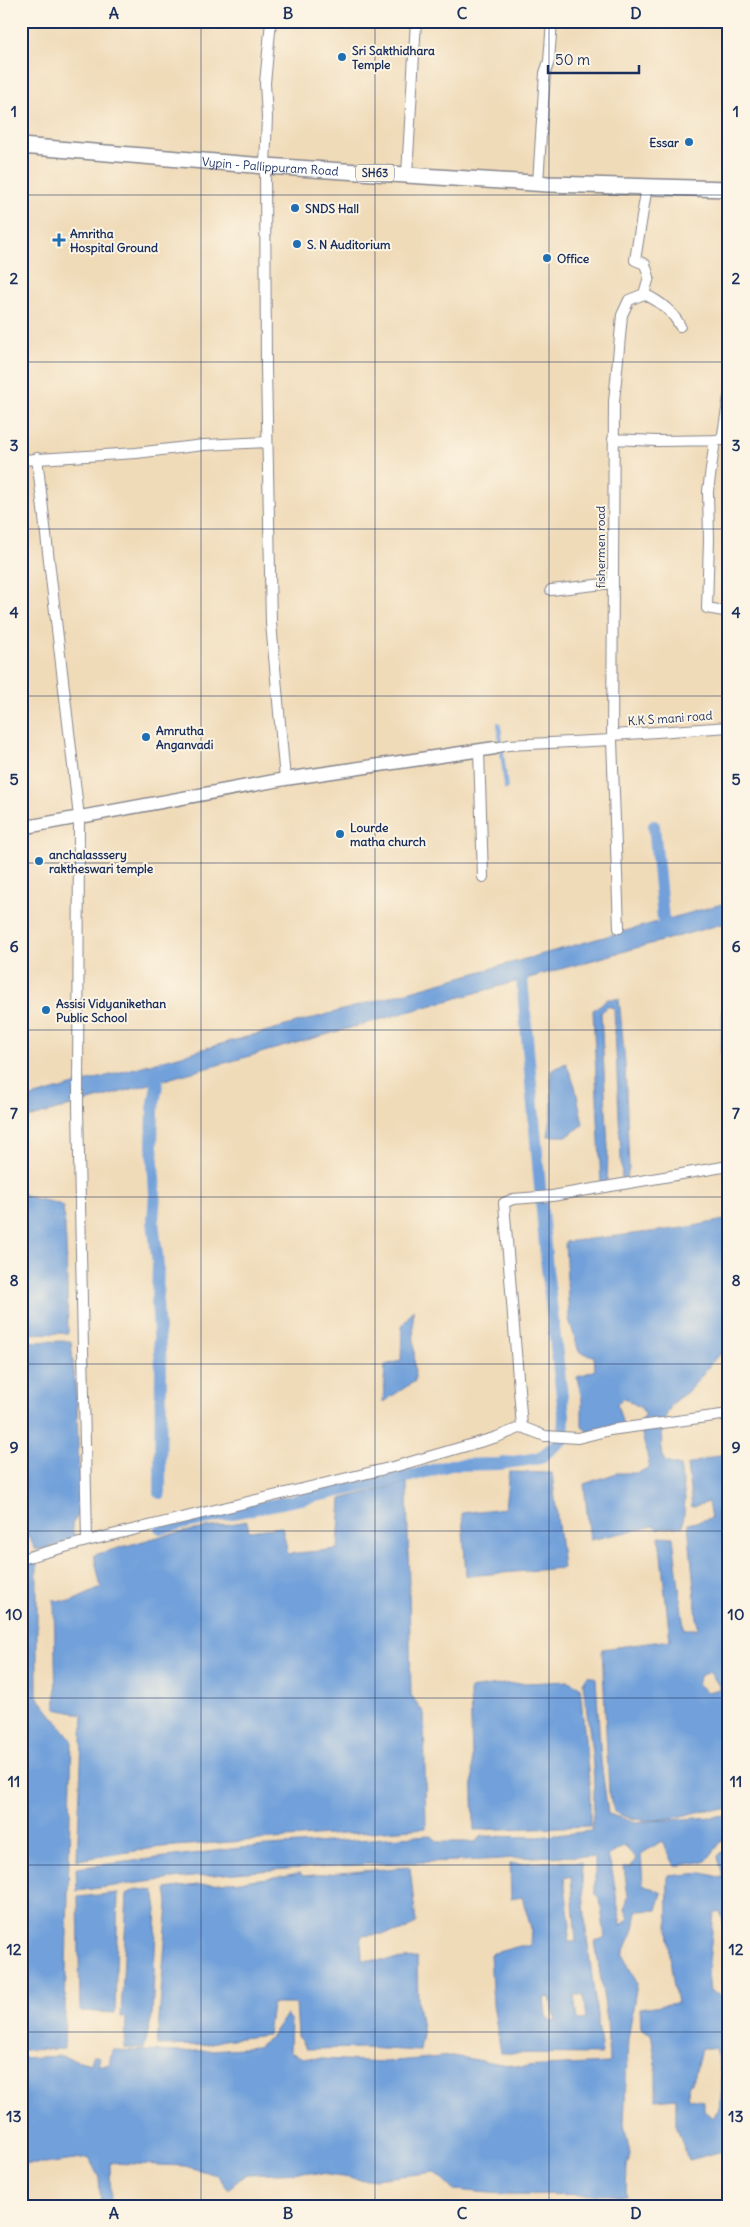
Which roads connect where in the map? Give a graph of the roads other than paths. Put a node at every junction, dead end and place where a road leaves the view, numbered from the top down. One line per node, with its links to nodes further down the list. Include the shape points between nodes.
1 (270, 21): 5 (street)
2 (416, 21): 6 (street)
3 (552, 21): 7 (street)
4 (21, 146): 5 (main road, Vypin - Pallippuram Road / SH63)
5 (265, 166): 6 (main road, Vypin - Pallippuram Road / SH63); 15 (street)
6 (407, 174): 7 (main road, Vypin - Pallippuram Road / SH63)
7 (538, 183): 8 (main road, Vypin - Pallippuram Road / SH63)
8 (647, 186): 9 (main road, Vypin - Pallippuram Road / SH63); 10 (street, via 636,260 645,264 649,277)
9 (729, 189)
10 (644, 294): 11 (street, via 670,313); 13 (street, fishermen road, via 629,300 622,314)
11 (680, 326)
12 (729, 396): 14 (street)
13 (614, 439): 14 (street); 18 (street, fishermen road)
14 (722, 440): 20 (street, via 708,491 707,608)
15 (268, 442): 16 (street); 25 (street, via 271,623)
16 (37, 458): 17 (street); 26 (street)
17 (21, 460)
18 (612, 582): 19 (street); 22 (street, fishermen road)
19 (551, 590)
20 (729, 612)
21 (729, 727): 22 (street, K.K S mani road)
22 (612, 737): 23 (street, K.K S mani road); 29 (street, fishermen road)
23 (502, 747): 24 (street)
24 (479, 751): 25 (street); 28 (street)
25 (286, 779): 26 (street)
26 (79, 817): 27 (street); 33 (street, via 78,1107)
27 (21, 828)
28 (483, 877)
29 (619, 928)
30 (729, 1166): 32 (street, via 504,1203)
31 (729, 1414): 32 (street, via 610,1430 578,1438 545,1436)
32 (522, 1427): 33 (street, via 397,1466)
33 (87, 1541): 34 (street)
34 (21, 1559)

